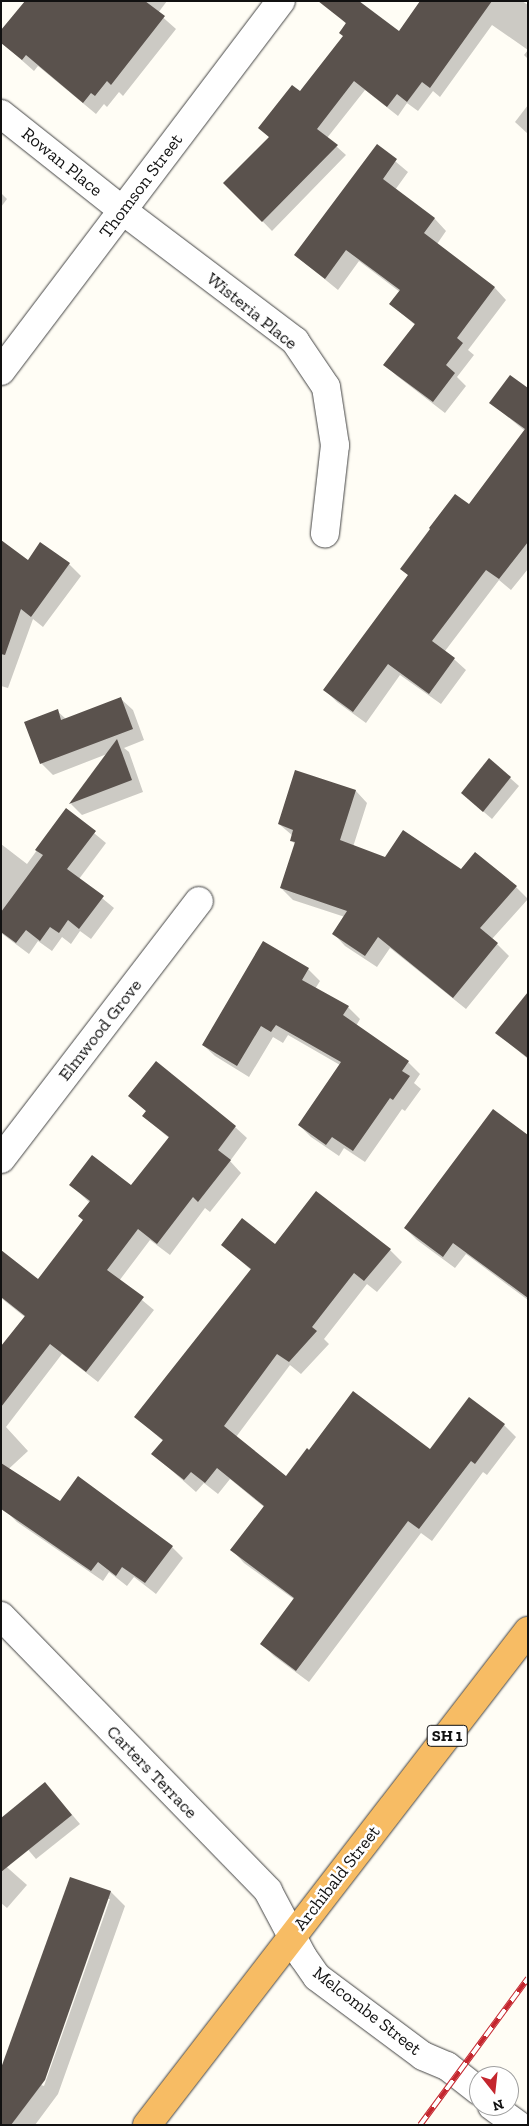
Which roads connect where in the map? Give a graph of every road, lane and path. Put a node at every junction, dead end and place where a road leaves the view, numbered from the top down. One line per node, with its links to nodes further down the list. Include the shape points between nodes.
1 (280, 1): 3 (street, Thomson Street)
2 (1, 114): 3 (street, Rowan Place)
3 (122, 210): 4 (street, Thomson Street); 5 (street, Wisteria Place, via 295,341 326,387 335,446)
4 (1, 372)
5 (325, 533)
6 (199, 901): 7 (street, Elmwood Grove)
7 (1, 1160)
8 (1, 1616): 10 (street, Carters Terrace, via 268,1891)
9 (528, 1631): 10 (highway, Archibald Street / SH 1)
10 (293, 1934): 11 (street, Melcombe Street, via 317,1977 423,2056 447,2066); 13 (highway, Archibald Street / SH 1)
11 (469, 2083)
12 (506, 2116): 14 (street)
13 (147, 2125)
14 (518, 2125)

